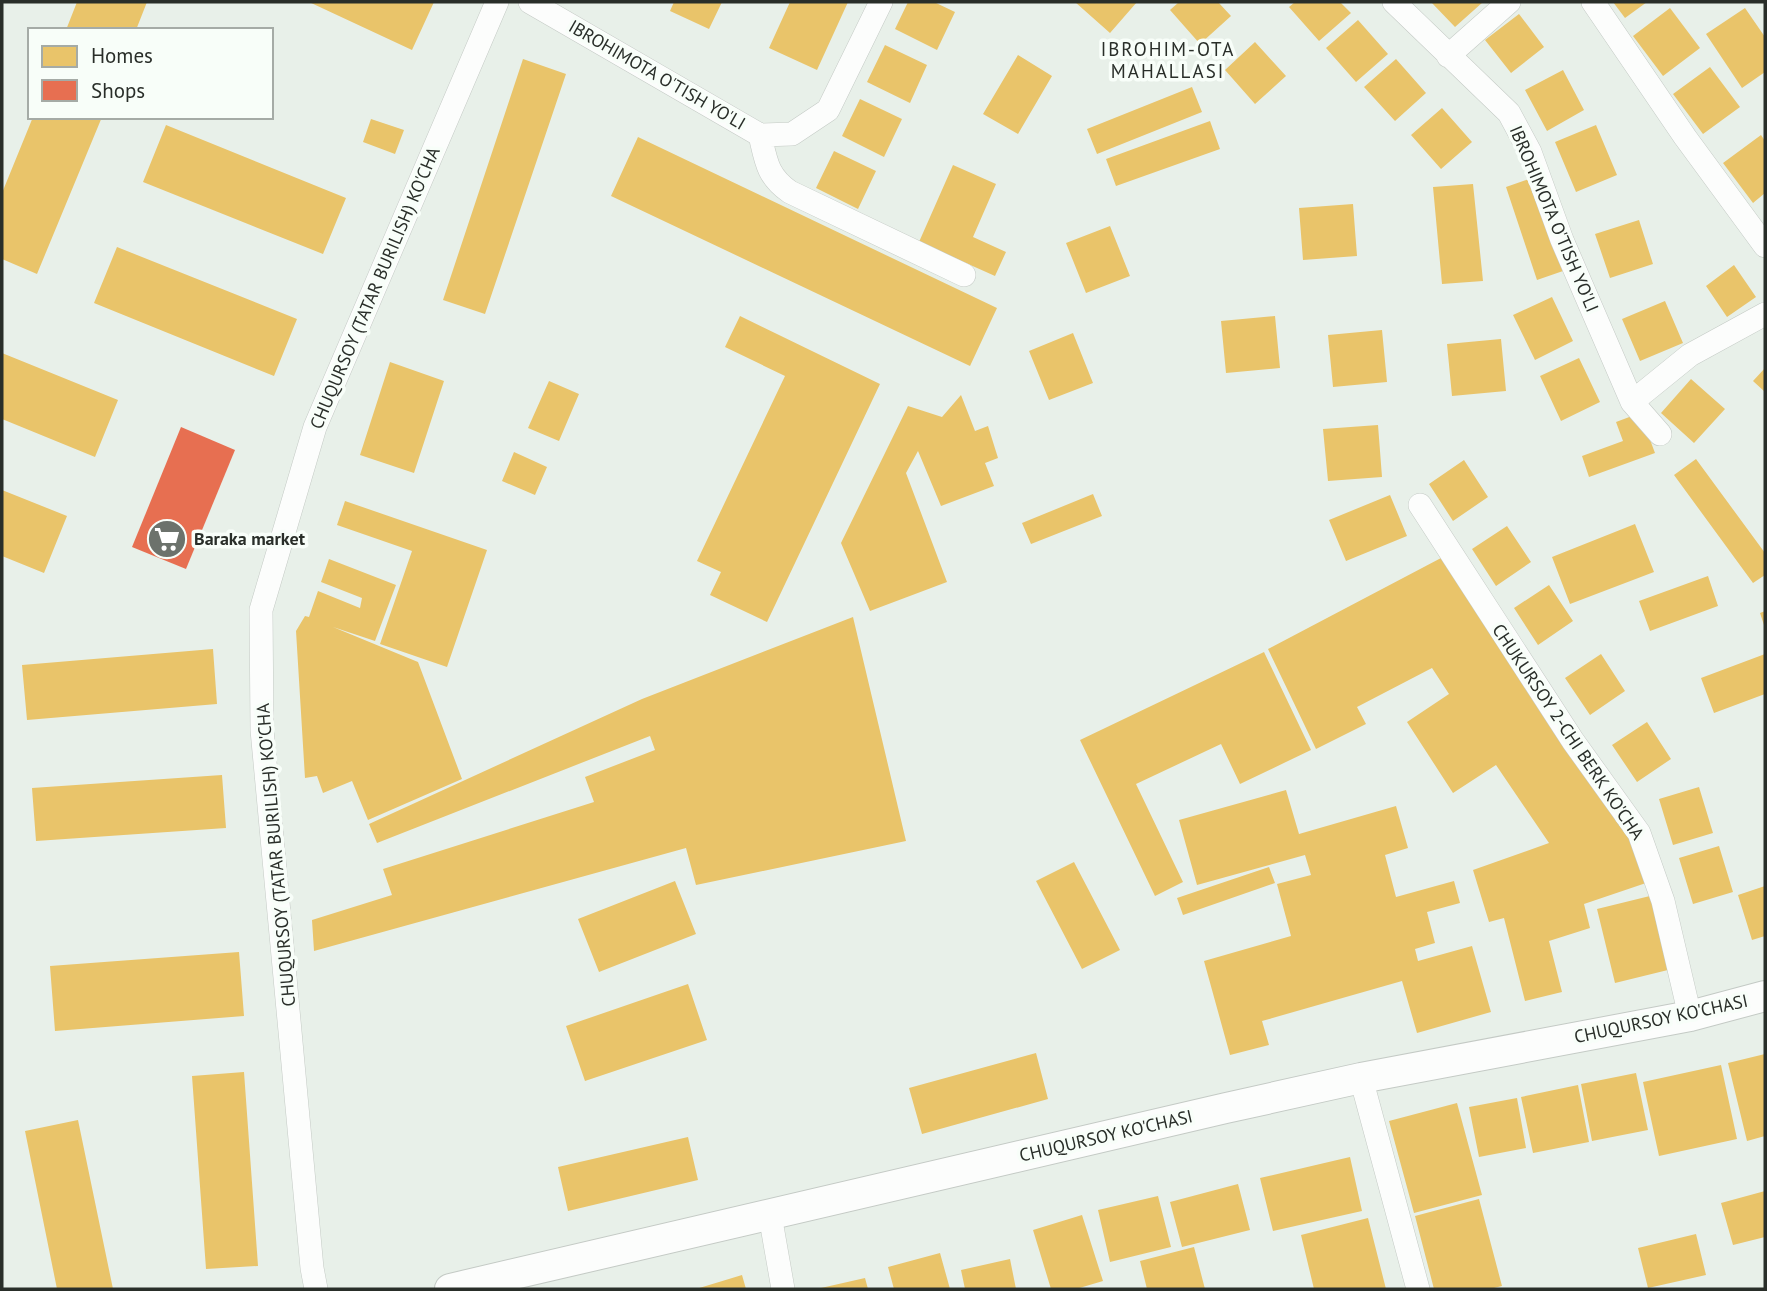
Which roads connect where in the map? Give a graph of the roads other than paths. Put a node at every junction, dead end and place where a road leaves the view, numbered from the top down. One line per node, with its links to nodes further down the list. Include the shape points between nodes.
1 (497, 2): 19 (street, CHUQURSOY (TATAR BURILISH) KO'CHA, via 315,427 261,610 262,730)
2 (530, 2): 8 (street, IBROHIMOTA O'TISH YO'LI)
3 (881, 2): 8 (street, IBROHIMOTA O'TISH YO'LI, via 828,110 792,134)
4 (1394, 2): 7 (street, IBROHIMOTA O'TISH YO'LI)
5 (1509, 2): 7 (street)
6 (1593, 2): 9 (street)
7 (1448, 56): 12 (street, IBROHIMOTA O'TISH YO'LI, via 1509,113 1530,152 1562,240)
8 (760, 135): 10 (street, via 768,170 790,192)
9 (1765, 246)
10 (964, 275)
11 (1765, 314): 12 (street, via 1690,355)
12 (1632, 402): 13 (street, IBROHIMOTA O'TISH YO'LI)
13 (1660, 433)
14 (1420, 505): 16 (street, CHUKURSOY 2-CHI BERK KO'CHA, via 1573,741 1639,833 1663,901)
15 (1765, 996): 16 (street, CHUQURSOY KO'CHASI)
16 (1690, 1016): 17 (street, CHUQURSOY KO'CHASI)
17 (1361, 1078): 18 (street, CHUQURSOY KO'CHASI); 22 (street)
18 (769, 1215): 20 (street, CHUQURSOY KO'CHASI); 21 (street)
19 (316, 1289)
20 (450, 1289)
21 (783, 1289)
22 (1418, 1289)

